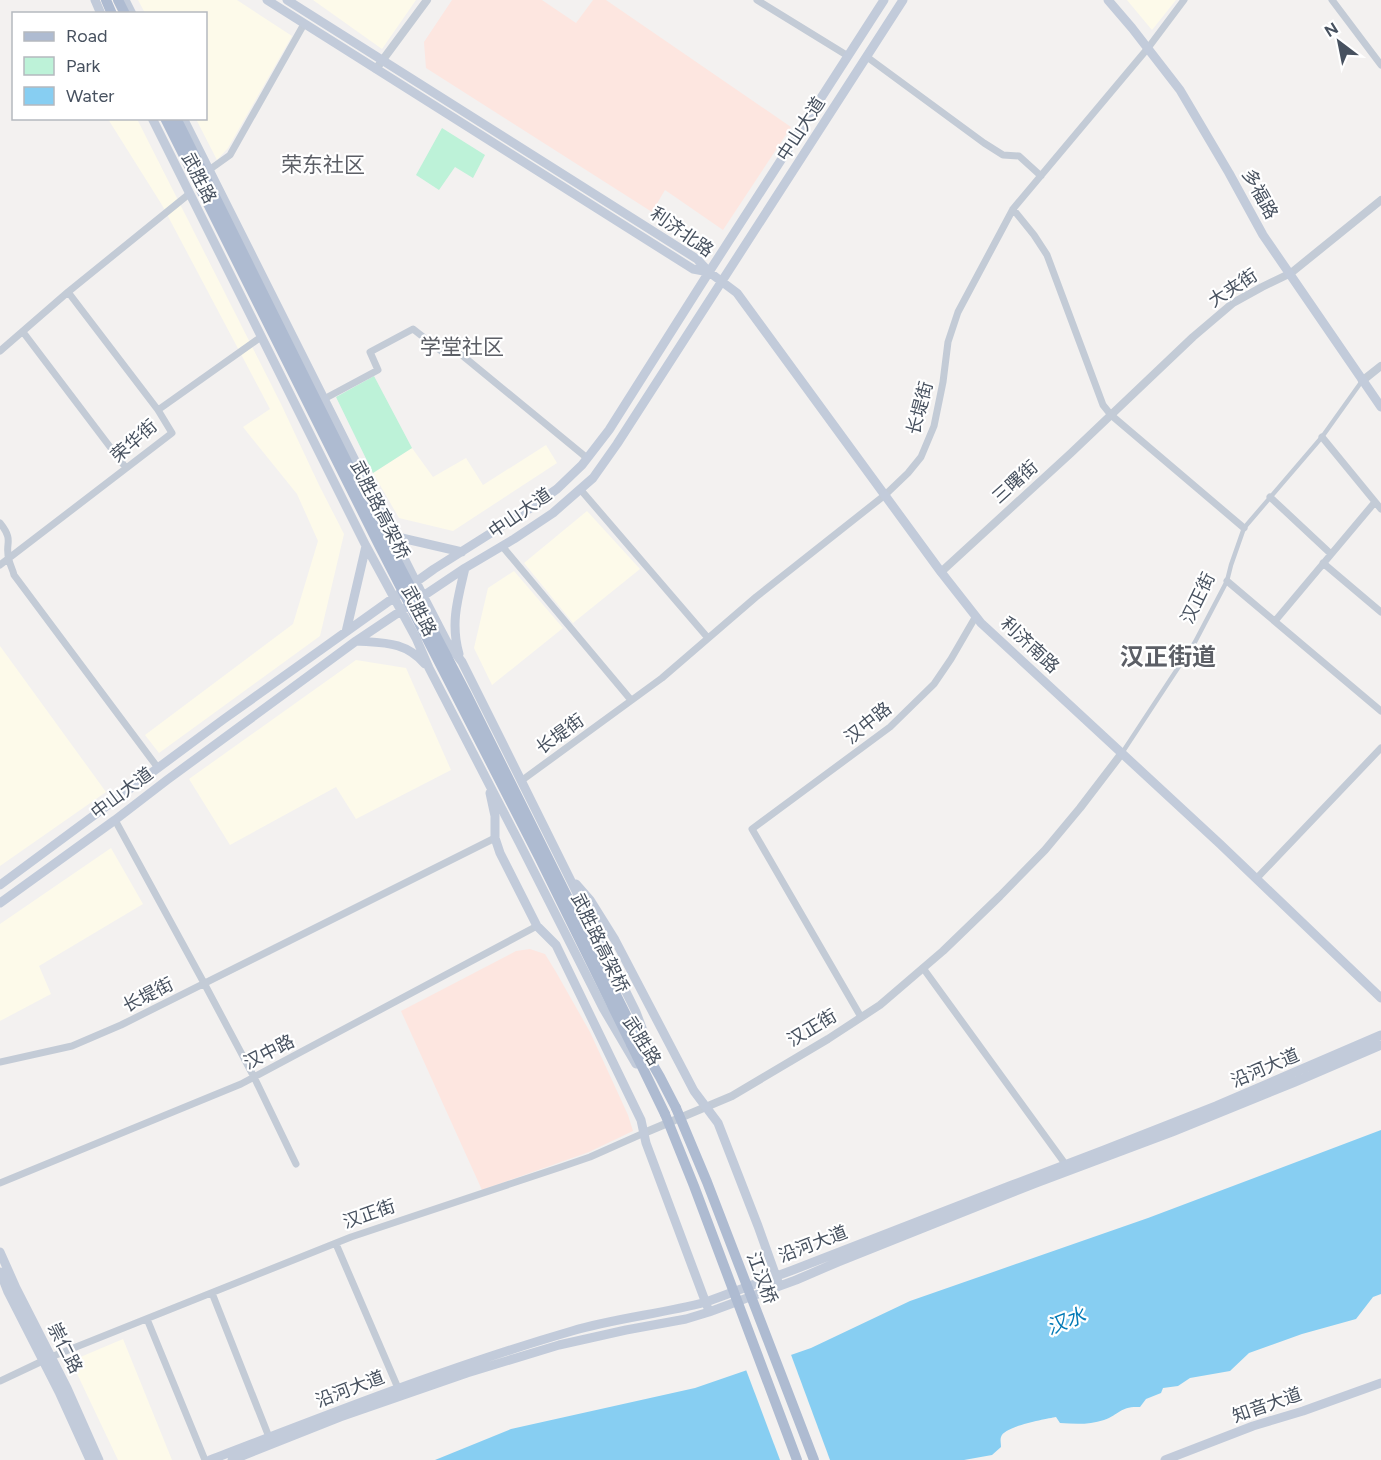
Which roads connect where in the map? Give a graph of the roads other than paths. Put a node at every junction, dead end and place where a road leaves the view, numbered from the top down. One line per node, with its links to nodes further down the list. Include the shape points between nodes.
1 (267, 0): 10 (main road, 利济北路)
2 (287, 0): 14 (main road, 利济北路)
3 (427, 0): 14 (street)
4 (757, 0): 12 (street)
5 (884, 0): 12 (main road, 中山大道)
6 (903, 0): 13 (main road, 中山大道)
7 (1108, 0): 11 (main road, 多福路)
8 (1184, 0): 11 (street, 长堤街)
9 (1332, 0): 15 (street)
10 (304, 24): 16 (main road, 利济北路); 21 (street, via 230,155)
11 (1148, 48): 22 (street, 长堤街); 27 (main road, 多福路, via 1180,90 1263,235)
12 (848, 56): 26 (main road, 中山大道)
13 (867, 57): 22 (street, via 984,143 1003,155 1019,156); 28 (main road, 中山大道)
14 (382, 59): 16 (street); 26 (main road, 利济北路, via 697,259)
15 (1381, 65)
16 (375, 69): 26 (main road, 利济北路, via 693,269)
17 (153, 120): 23 (main road, 武胜路)
18 (166, 120): 93 (main road, 武胜路高架桥, bridge)
19 (177, 120): 93 (main road, 武胜路高架桥, bridge, via 477,715)
20 (184, 120): 21 (main road, 武胜路)
21 (209, 170): 35 (main road, 武胜路)
22 (1041, 176): 25 (street, 长堤街)
23 (189, 194): 29 (street); 31 (main road, 武胜路)
24 (1381, 200): 27 (street, 大夹街)
25 (1013, 209): 38 (street, via 1047,255 1096,389); 43 (street, 长堤街, via 958,312 948,342 934,426 921,457)
26 (709, 272): 28 (main road, 利济南路); 40 (main road, 中山大道)
27 (1291, 273): 34 (main road, 多福路); 38 (street, 大夹街, via 1233,303)
28 (722, 280): 42 (main road, 中山大道, via 617,444 593,478); 43 (main road, 利济南路, via 745,301)
29 (68, 292): 30 (street); 37 (street)
30 (22, 332): 32 (street); 41 (street)
31 (261, 337): 37 (street, 荣华街); 50 (main road, 武胜路)
32 (0, 351)
33 (1381, 366): 34 (street, 汉正街)
34 (1362, 381): 36 (main road, 多福路); 39 (street, 汉正街)
35 (324, 399): 40 (street, via 378,370 370,352 413,329 445,354 452,347); 49 (main road, 武胜路)
36 (1381, 407)
37 (158, 410): 41 (street, 荣华街, via 172,433)
38 (1111, 415): 48 (street); 58 (street, 三曙街)
39 (1322, 437): 44 (street, 汉正街); 45 (street)
40 (587, 459): 52 (main road, 中山大道, via 557,489)
41 (126, 468): 54 (street, 荣华街)
42 (580, 489): 51 (main road, 中山大道, via 553,513); 68 (street)
43 (885, 495): 58 (main road, 利济南路); 68 (street, 长堤街)
44 (1270, 497): 48 (street, 汉正街); 53 (street)
45 (1375, 502): 46 (street); 53 (street)
46 (1381, 509)
47 (0, 523): 54 (street, via 7,532)
48 (1244, 528): 59 (street, 汉正街)
49 (393, 536): 52 (main road); 60 (main road, 武胜路)
50 (366, 546): 62 (main road, 武胜路); 67 (main road)
51 (502, 546): 57 (main road, 中山大道); 72 (street)
52 (462, 552): 60 (main road, 中山大道)
53 (1331, 554): 55 (street)
54 (8, 559): 56 (street, 荣华街); 76 (street, via 14,575)
55 (1323, 563): 64 (street); 66 (street)
56 (0, 565)
57 (465, 568): 61 (main road, 中山大道); 70 (main road, via 454,615 455,641)
58 (941, 572): 65 (main road, 利济南路)
59 (1227, 581): 66 (street); 75 (street, 汉正街, via 1195,642)
60 (416, 582): 61 (main road, 武胜路); 62 (main road, 中山大道)
61 (423, 596): 63 (main road, 中山大道); 70 (main road, 武胜路)
62 (394, 598): 63 (main road, 武胜路); 67 (main road, 中山大道)
63 (401, 611): 69 (main road, 中山大道); 71 (main road, 武胜路)
64 (1381, 612)
65 (976, 616): 75 (main road, 利济南路); 91 (street, 汉中路, via 934,684 890,727 752,829)
66 (1275, 621): 73 (street)
67 (346, 632): 76 (main road, 中山大道)
68 (708, 638): 72 (street, 长堤街)
69 (356, 641): 71 (main road, via 408,649); 79 (main road, 中山大道)
70 (462, 662): 78 (main road, 武胜路)
71 (429, 668): 77 (main road, 武胜路)
72 (631, 700): 78 (street, 长堤街)
73 (1381, 711)
74 (1381, 748): 82 (street)
75 (1122, 753): 82 (main road, 利济南路); 88 (street, 汉正街, via 1045,850)
76 (158, 768): 83 (main road, 中山大道)
77 (486, 779): 80 (main road, via 495,816); 87 (main road, 武胜路)
78 (521, 781): 81 (main road, 武胜路)
79 (115, 820): 84 (main road, 中山大道); 89 (street)
80 (495, 838): 85 (main road); 89 (street, 长堤街)
81 (569, 876): 97 (main road, 武胜路, via 636,1012); 99 (main road, via 590,900 615,940)
82 (1256, 879): 90 (main road, 利济南路)
83 (0, 884)
84 (0, 903)
85 (537, 926): 86 (main road); 96 (street, 汉中路)
86 (556, 945): 87 (main road); 102 (main road, via 642,1120)
87 (582, 968): 98 (main road, 武胜路)
88 (923, 968): 91 (street, 汉正街); 104 (street)
89 (204, 983): 95 (street, 长堤街, via 72,1046); 96 (street)
90 (1381, 998)
91 (861, 1017): 99 (street, 汉正街, via 732,1096)
92 (1381, 1035): 104 (main road, 沿河大道, via 1216,1106)
93 (634, 1042): 97 (main road); 98 (main road)
94 (1381, 1045): 110 (main road, 沿河大道, via 1233,1108)
95 (0, 1062)
96 (254, 1077): 103 (street); 105 (street, 汉中路)
97 (660, 1077): 100 (main road, 武胜路)
98 (648, 1081): 101 (main road, 武胜路)
99 (706, 1107): 102 (street, 汉正街); 109 (main road, via 718,1124)
100 (676, 1108): 126 (main road, 江汉桥, bridge)
101 (665, 1114): 125 (main road, 江汉桥, bridge)
102 (644, 1133): 106 (street, 汉正街, via 580,1160); 112 (main road)
103 (296, 1164)
104 (1066, 1164): 109 (main road, 沿河大道)
105 (1, 1184)
106 (336, 1244): 111 (street, 汉正街); 118 (street)
107 (0, 1252): 115 (main road, 崇仁路)
108 (0, 1272): 115 (main road, 崇仁路)
109 (776, 1276): 110 (main road); 112 (main road, 沿河大道)
110 (779, 1287): 113 (main road, 沿河大道)
111 (212, 1293): 114 (street, 汉正街); 119 (street)
112 (705, 1302): 113 (main road); 118 (main road, 沿河大道, via 575,1330)
113 (710, 1312): 124 (main road, 沿河大道, via 559,1345 466,1373)
114 (147, 1319): 115 (street, 汉正街); 122 (street)
115 (47, 1359): 116 (street, 汉正街); 120 (main road, 崇仁路); 121 (main road, 崇仁路, via 67,1388)
116 (0, 1381)
117 (1381, 1383): 127 (main road, 知音大道)
118 (398, 1388): 119 (main road, 沿河大道)
119 (269, 1437): 123 (main road, 沿河大道)
120 (90, 1460)
121 (99, 1460)
122 (205, 1460)
123 (210, 1460)
124 (232, 1460)
125 (797, 1460)
126 (814, 1460)
127 (1165, 1460)

